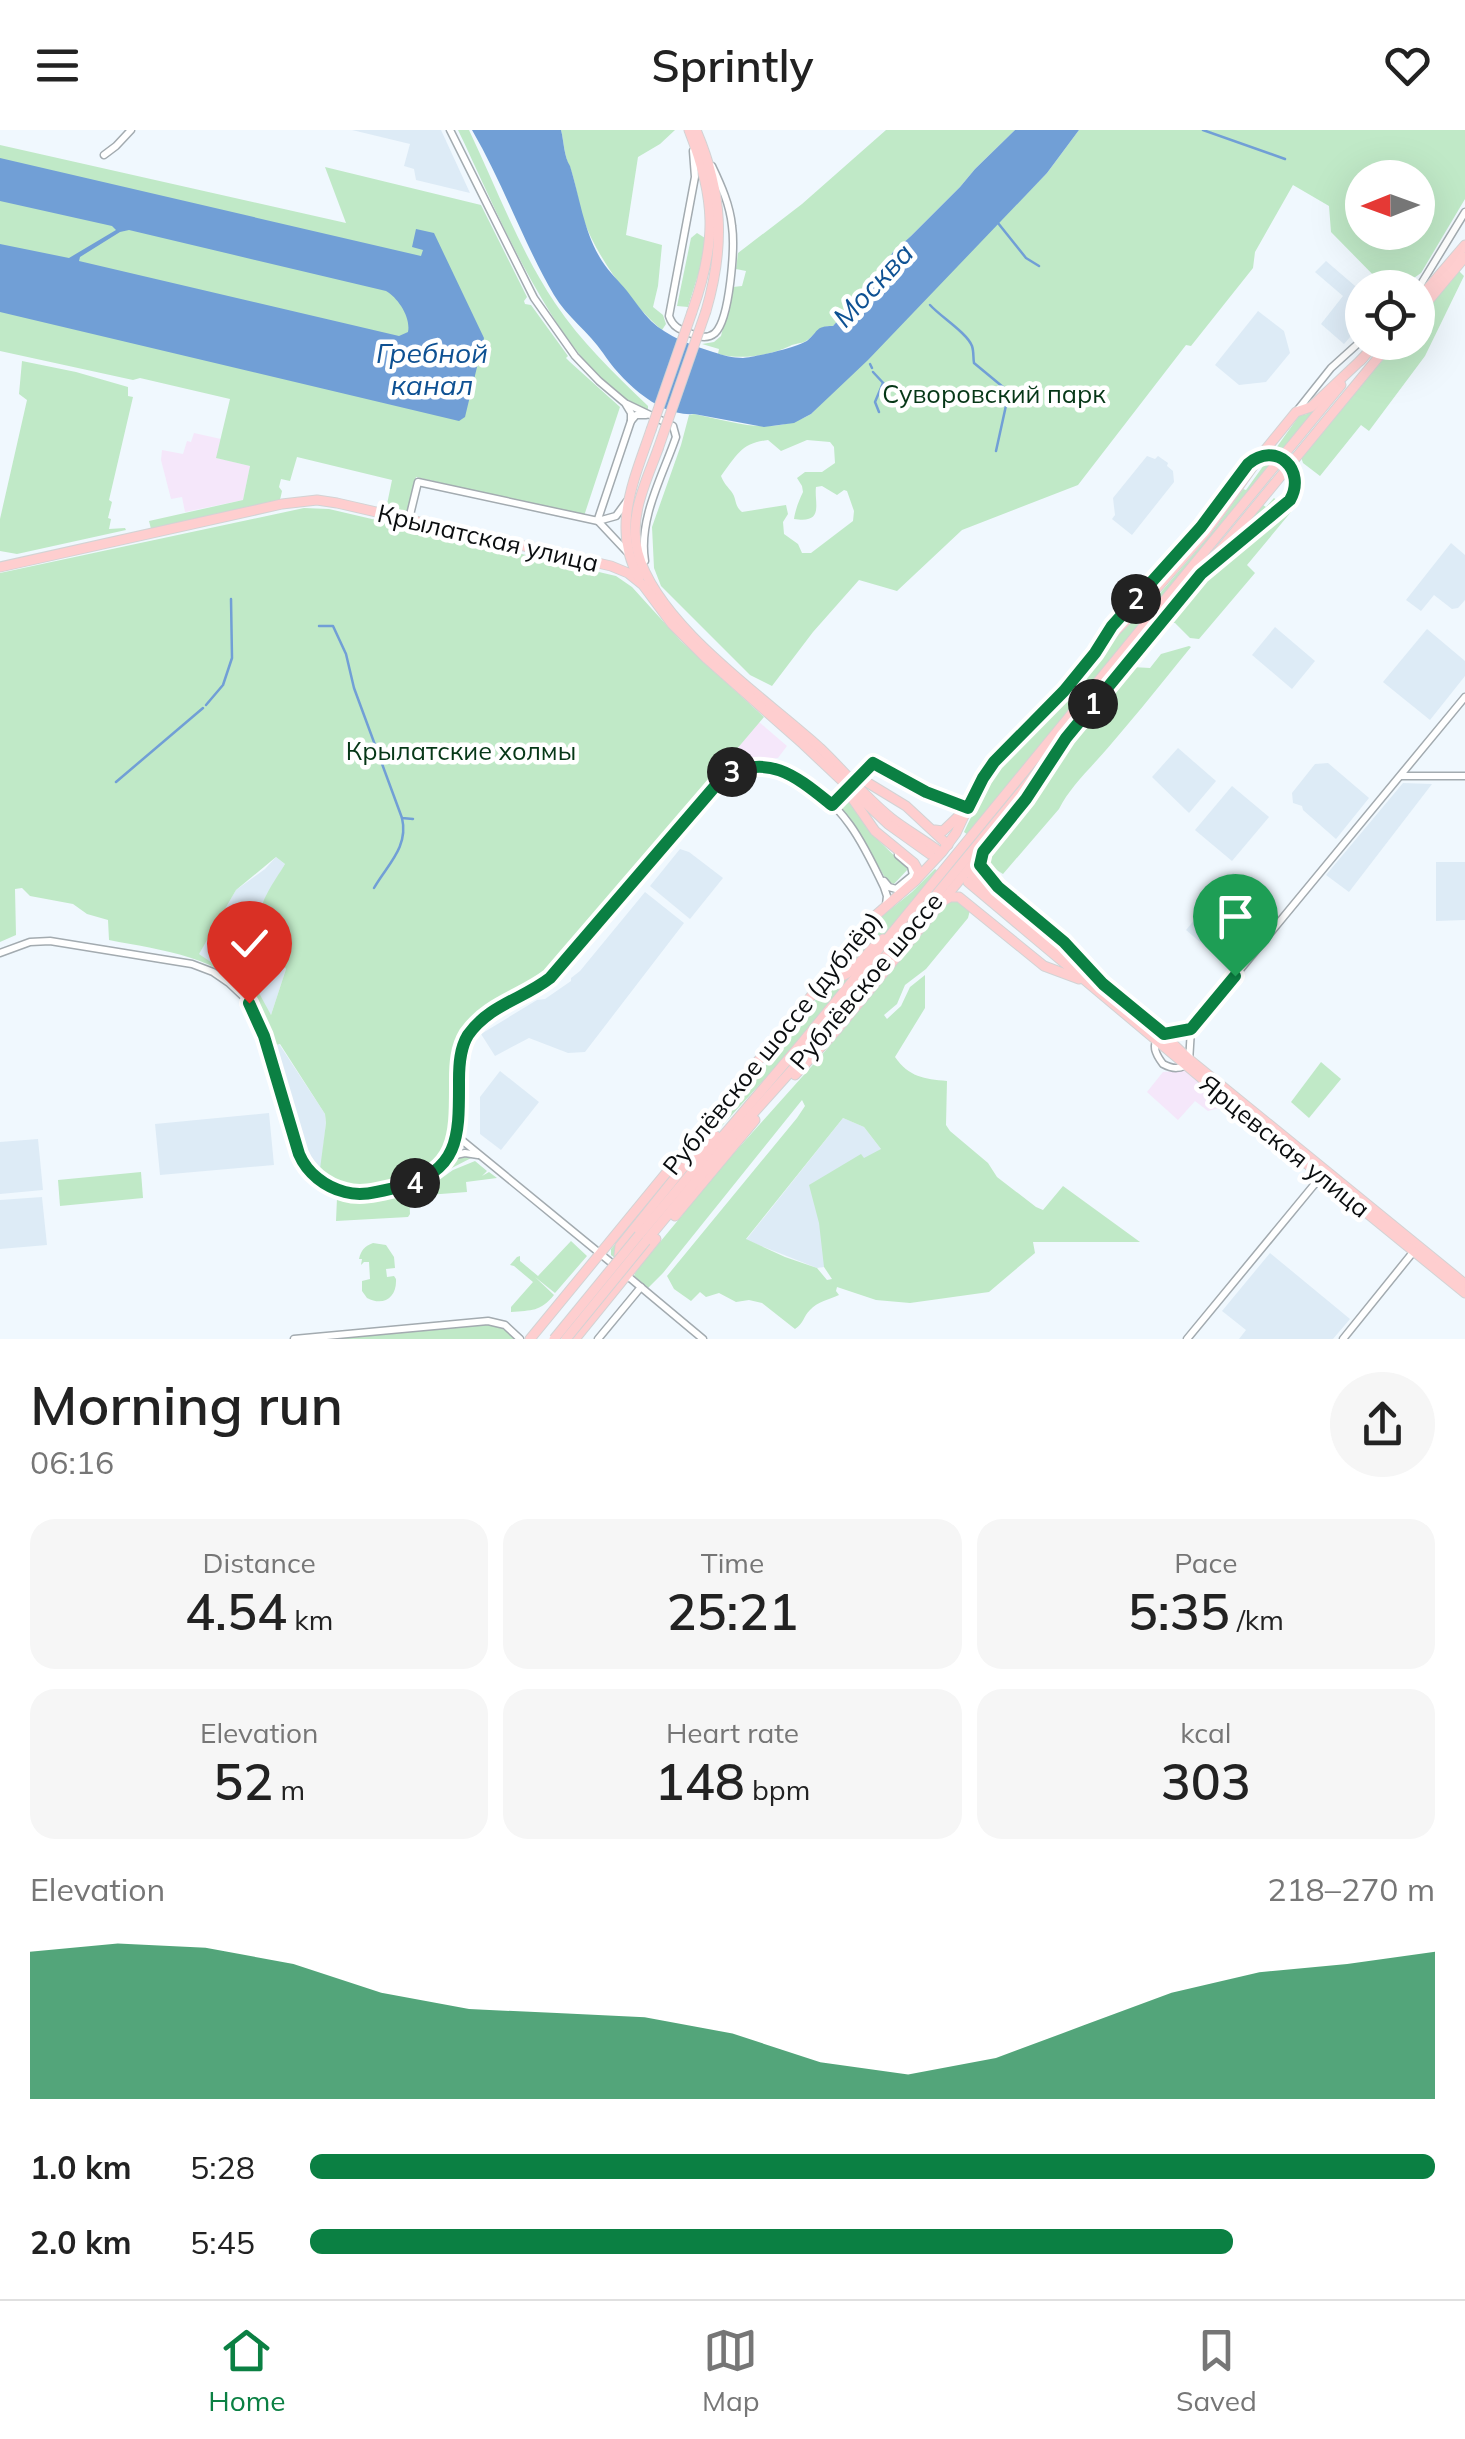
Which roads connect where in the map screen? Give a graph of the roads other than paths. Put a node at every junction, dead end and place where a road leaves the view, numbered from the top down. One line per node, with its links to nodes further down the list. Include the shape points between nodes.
1 (131, 130): 6 (street)
2 (450, 130): 17 (street, via 534,298 575,356)
3 (688, 130): 5 (street, via 695,177 668,316 676,328 703,337 716,332 722,318 734,248 728,206); 21 (main road, bridge, via 706,182 711,242)
4 (696, 130): 5 (main road)
5 (704, 149): 28 (main road, bridge, via 717,198 716,272 640,498 636,549)
6 (107, 152)
7 (1465, 212): 10 (street)
8 (1465, 246): 11 (main road)
9 (1465, 257): 12 (main road)
10 (1430, 270)
11 (1435, 280)
12 (1435, 292)
13 (1345, 355): 18 (street, Рублёвское шоссе (дублёр))
14 (1361, 360): 18 (main road, via 1311,407)
15 (1361, 360): 49 (main road, Рублёвское шоссе)
16 (1376, 360): 27 (main road, Рублёвское шоссе)
17 (626, 403): 19 (street); 20 (street)
18 (1296, 412): 29 (main road, Рублёвское шоссе (дублёр), via 1206,532)
19 (650, 416): 20 (street); 28 (street, via 673,426 676,436 648,515)
20 (631, 420): 23 (street)
21 (628, 500): 23 (street, via 616,516); 24 (main road)
22 (410, 519): 23 (street, via 418,482); 25 (main road, Крылатская улица); 26 (main road, Крылатская улица, via 305,501)
23 (598, 521): 24 (street)
24 (628, 554): 25 (main road); 28 (main road)
25 (611, 566): 28 (main road, Крылатская улица)
26 (0, 567)
27 (1201, 574): 29 (main road, bridge, via 1286,505 1295,476 1288,464 1260,456 1248,464); 31 (main road, Рублёвское шоссе)
28 (647, 583): 32 (main road, Крылатская улица, via 712,654); 33 (main road, Крылатская улица, via 672,624)
29 (1095, 653): 37 (main road, Рублёвское шоссе (дублёр), via 994,762)
30 (1465, 697): 34 (street)
31 (1066, 738): 41 (main road, Рублёвское шоссе (дублёр)); 56 (main road, Рублёвское шоссе)
32 (821, 749): 33 (main road, Крылатская улица, via 933,851 888,824); 38 (main road)
33 (833, 772): 39 (main road)
34 (1400, 776): 35 (street); 53 (street)
35 (1465, 776)
36 (835, 802): 37 (street, bridge, via 873,763); 42 (street); 59 (street, via 770,767 723,777 550,978 491,1011 470,1033 460,1058)
37 (968, 808): 38 (main road, via 944,832); 40 (main road, Рублёвское шоссе (дублёр))
38 (932, 828): 40 (main road)
39 (885, 839): 42 (street, via 912,875 894,889); 45 (main road, via 917,866)
40 (948, 845): 45 (main road, Рублёвское шоссе (дублёр))
41 (983, 852): 43 (main road); 47 (main road, Рублёвское шоссе (дублёр))
42 (874, 867): 48 (street)
43 (986, 872): 46 (main road, via 971,872 958,888); 52 (main road, via 1072,950)
44 (970, 879): 52 (main road, Ярцевская улица)
45 (915, 881): 48 (main road, Рублёвское шоссе (дублёр))
46 (962, 899): 47 (main road); 52 (main road, via 1044,966)
47 (941, 902): 54 (main road, Рублёвское шоссе (дублёр))
48 (886, 905): 51 (main road, Рублёвское шоссе (дублёр))
49 (892, 934): 51 (main road, via 846,975); 58 (main road, Рублёвское шоссе)
50 (0, 953): 61 (street, via 57,941 192,964 219,976 257,1017 302,1161 338,1190 363,1194 416,1182)
51 (827, 976): 65 (main road, Рублёвское шоссе (дублёр))
52 (1098, 986): 55 (main road, Ярцевская улица)
53 (1191, 1029): 55 (street); 57 (street)
54 (835, 1032): 56 (main road); 66 (main road, Рублёвское шоссе (дублёр))
55 (1164, 1036): 57 (main road, Ярцевская улица); 57 (street, via 1183,1037)
56 (810, 1049): 63 (main road, Рублёвское шоссе)
57 (1189, 1058): 62 (main road, Ярцевская улица)
58 (733, 1122): 63 (main road, Рублёвское шоссе); 66 (main road, via 694,1156 620,1246 623,1261)
59 (457, 1136): 60 (street); 61 (street)
60 (483, 1158): 61 (street, via 465,1153); 65 (street)
61 (447, 1159)
62 (1324, 1173): 64 (main road, Ярцевская улица); 81 (street)
63 (643, 1238): 76 (main road, Рублёвское шоссе, bridge); 77 (main road, Рублёвское шоссе, bridge)
64 (1416, 1249): 68 (main road, Ярцевская улица); 70 (main road, Ярцевская улица); 82 (street)
65 (600, 1254): 67 (street); 75 (main road, Рублёвское шоссе (дублёр))
66 (636, 1262): 67 (main road, Рублёвское шоссе (дублёр))
67 (626, 1275): 69 (street); 78 (main road, Рублёвское шоссе (дублёр))
68 (1465, 1284)
69 (641, 1287): 71 (street); 72 (street)
70 (1465, 1293)
71 (652, 1298): 72 (street); 80 (street)
72 (630, 1301): 79 (street)
73 (294, 1339): 74 (street, via 488,1321)
74 (520, 1339)
75 (530, 1339)
76 (554, 1339)
77 (566, 1339)
78 (575, 1339)
79 (598, 1339)
80 (704, 1339)
81 (1187, 1339)
82 (1342, 1339)

